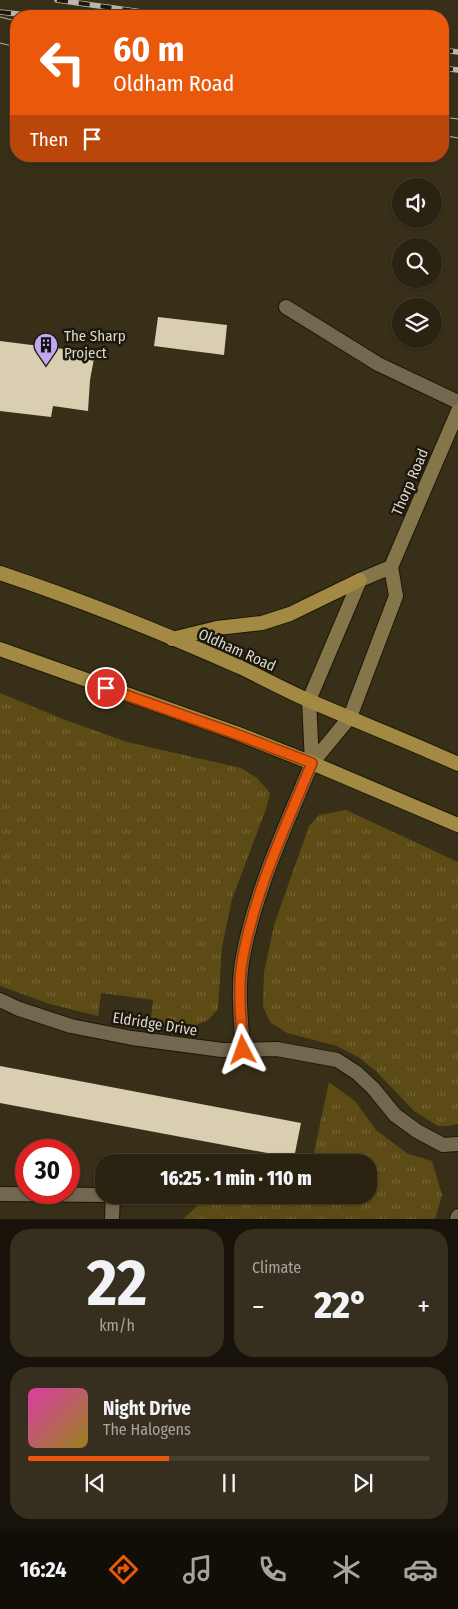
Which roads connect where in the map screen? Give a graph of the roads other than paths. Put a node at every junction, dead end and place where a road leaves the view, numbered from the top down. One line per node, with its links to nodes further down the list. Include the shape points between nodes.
1 (286, 307): 2 (street, via 378,364)
2 (458, 402)
3 (458, 411): 4 (main road, Thorp Road)
4 (391, 567): 6 (main road); 10 (main road, via 396,596)
5 (0, 573): 7 (highway, Oldham Road, via 66,595)
6 (360, 580): 7 (highway, via 290,614 262,623 218,628); 9 (main road)
7 (172, 639): 9 (highway, Oldham Road)
8 (0, 649): 11 (highway)
9 (309, 700): 10 (highway, Oldham Road); 11 (main road)
10 (350, 717): 11 (main road); 12 (highway, Oldham Road)
11 (312, 763): 13 (highway); 15 (street, via 253,913 242,957)
12 (458, 764)
13 (458, 825)
14 (0, 1000): 15 (street, Eldridge Drive, via 72,1026 132,1038)
15 (243, 1050): 16 (street, Eldridge Drive, via 277,1049 338,1060 357,1073 395,1115 417,1131 442,1145)
16 (458, 1144)
17 (0, 1194): 18 (street)
18 (95, 1195)
19 (113, 1204): 20 (street)
20 (112, 1219)

